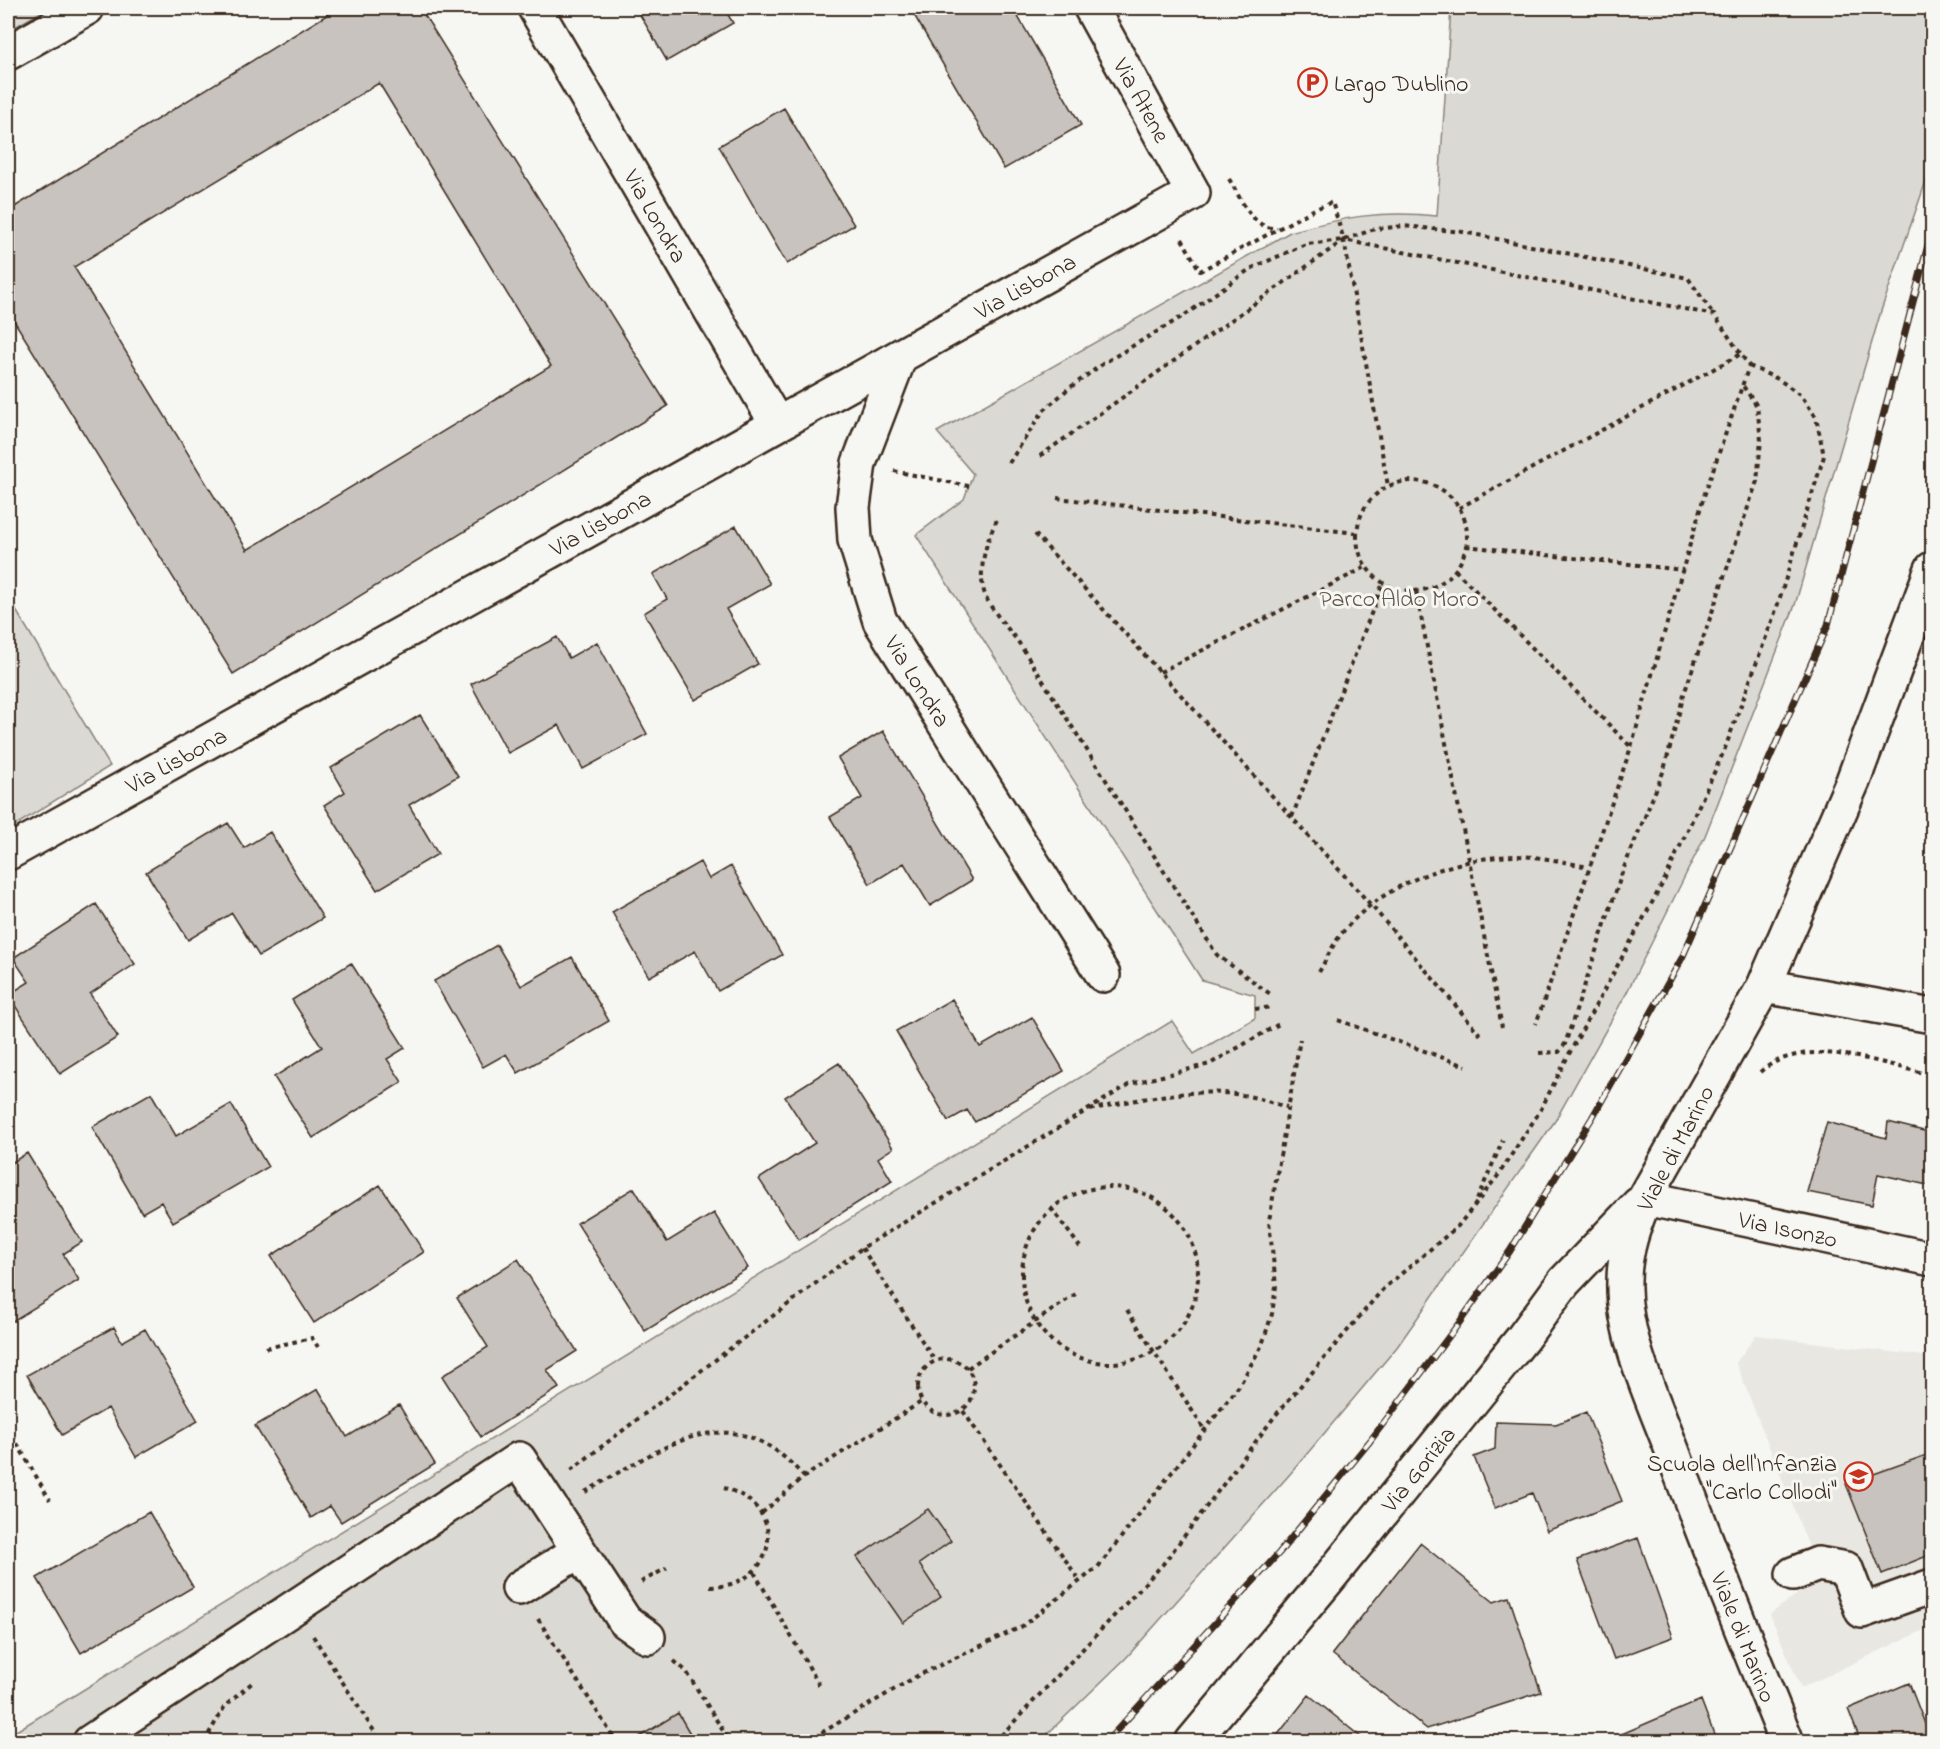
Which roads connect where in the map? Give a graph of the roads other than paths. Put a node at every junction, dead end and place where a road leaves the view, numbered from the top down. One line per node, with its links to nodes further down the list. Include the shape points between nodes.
1 (87, 8): 4 (street)
2 (535, 8): 7 (street, Via Londra)
3 (1091, 8): 5 (street, Via Atene)
4 (8, 53)
5 (1193, 192): 6 (street, Via Lisbona)
6 (900, 356): 7 (street, Via Lisbona); 10 (street, Via Londra, via 860,463 854,507 855,540 880,621)
7 (777, 424): 9 (street, Via Lisbona)
8 (1932, 569): 11 (street, Viale di Marino, via 1853,781)
9 (8, 853)
10 (1103, 975)
11 (1764, 986): 12 (street); 13 (street, Viale di Marino)
12 (1932, 1016)
13 (1645, 1198): 14 (street, Via Isonzo); 21 (street, Via Gorizia, via 1564,1282 1337,1569); 22 (street, Viale di Marino, via 1631,1233 1623,1281 1631,1335 1710,1552)
14 (1932, 1259)
15 (579, 1551): 18 (street); 19 (street, via 625,1621); 20 (street, via 519,1459)
16 (1793, 1574): 17 (street, via 1818,1564 1846,1569 1862,1611)
17 (1932, 1586)
18 (519, 1588)
19 (648, 1637)
20 (90, 1742)
21 (1192, 1742)
22 (1787, 1742)

